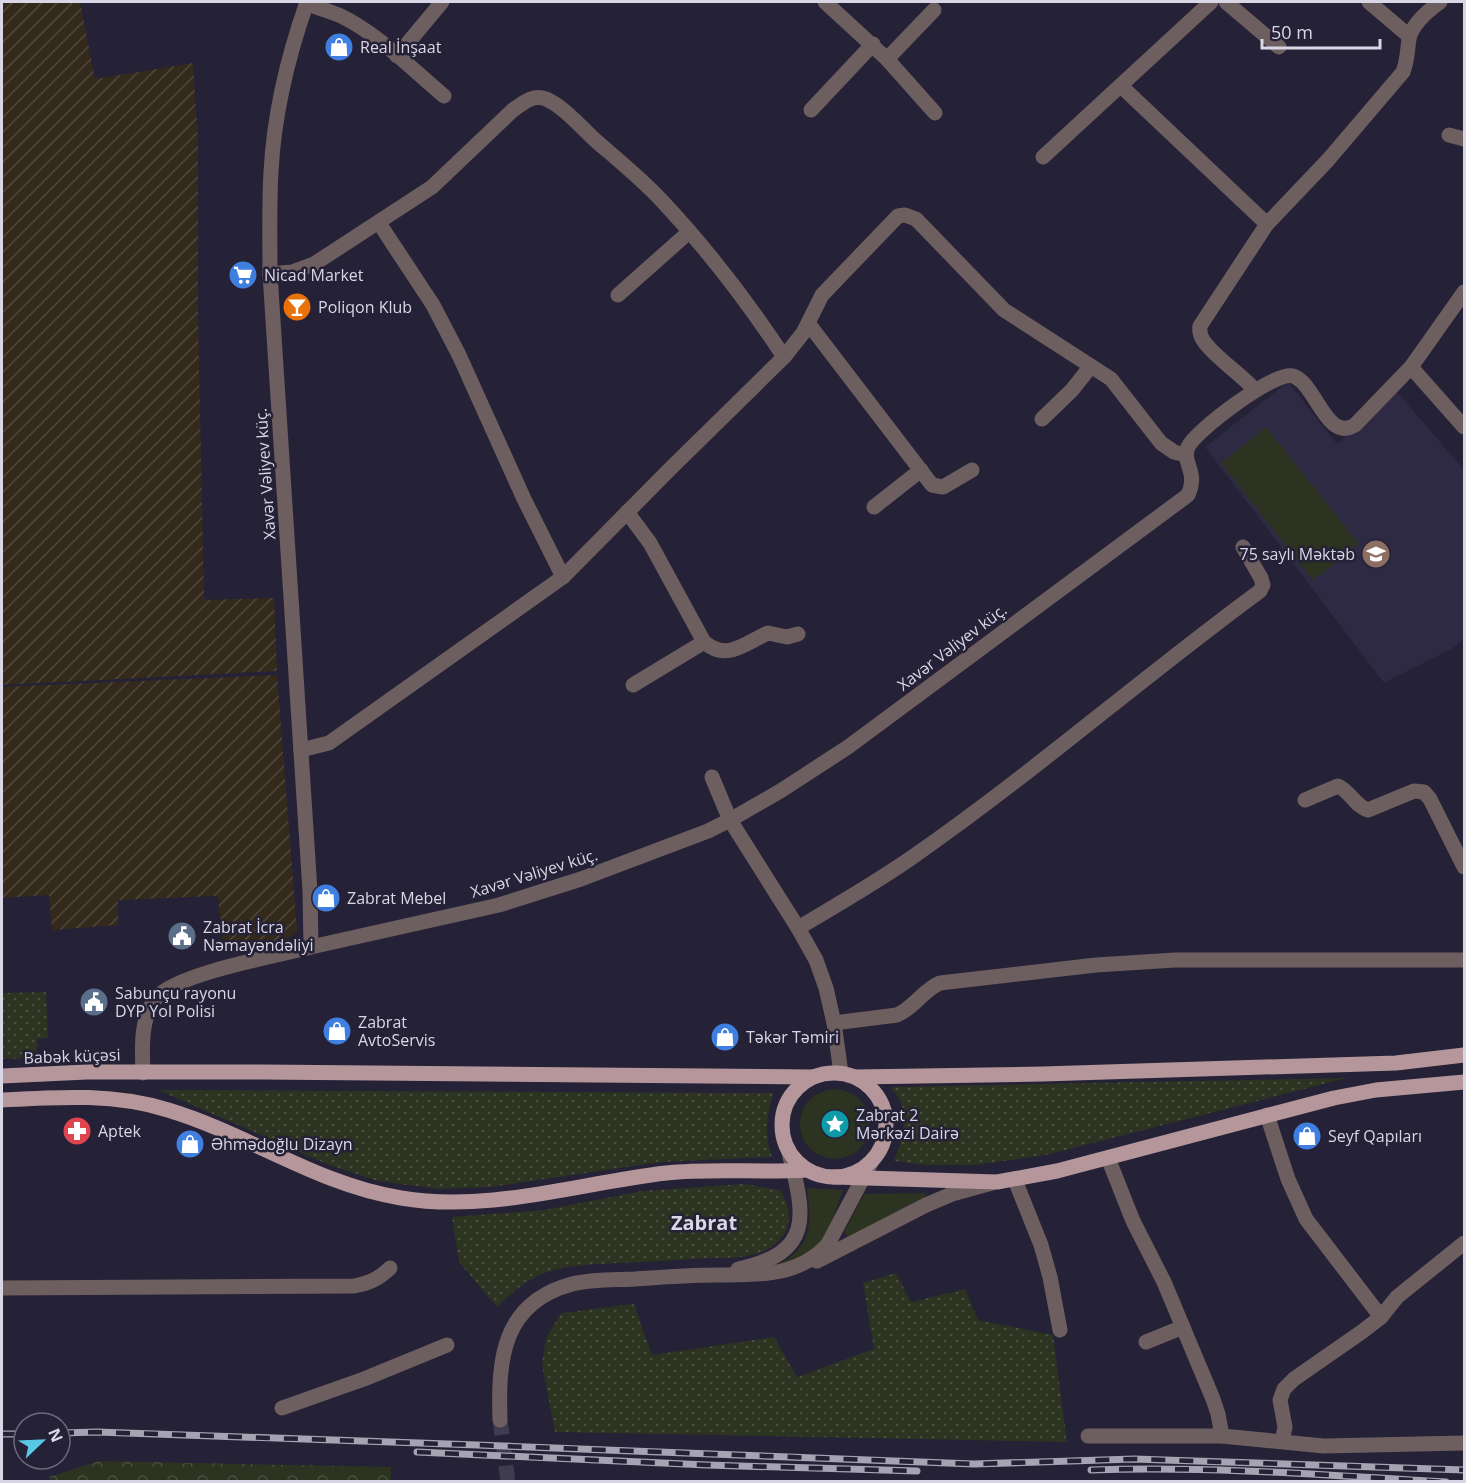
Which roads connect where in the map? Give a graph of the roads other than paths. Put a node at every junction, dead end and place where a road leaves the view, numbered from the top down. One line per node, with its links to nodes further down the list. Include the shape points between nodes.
1 (307, 2): 12 (street, via 358,26); 24 (street, Xavər Vəliyev küç., via 275,130)
2 (442, 2): 12 (street)
3 (825, 2): 10 (street)
4 (1211, 2): 14 (street)
5 (1226, 2): 11 (street)
6 (1369, 2): 9 (street)
7 (1440, 2): 9 (street, via 1428,10)
8 (934, 10): 13 (street)
9 (1409, 36): 22 (street, via 1403,72)
10 (873, 44): 13 (street); 16 (street)
11 (1279, 47)
12 (397, 56): 15 (street)
13 (887, 59): 17 (street)
14 (1120, 86): 20 (street); 22 (street)
15 (444, 96)
16 (811, 110)
17 (935, 113)
18 (1449, 135): 19 (street)
19 (1464, 139)
20 (1043, 157)
21 (379, 223): 23 (street, via 432,188 513,110 536,98 546,99 565,112 662,200); 24 (street, via 314,264); 40 (street, via 433,305 459,355)
22 (1267, 224): 31 (street, via 1204,318 1199,333)
23 (689, 232): 26 (street); 28 (street)
24 (270, 274): 44 (street, Xavər Vəliyev küç.)
25 (1464, 292): 30 (street)
26 (618, 295)
27 (808, 323): 28 (street); 29 (street, via 822,295 898,216 905,215 916,219 1004,310); 35 (street)
28 (784, 357): 38 (street)
29 (1091, 366): 32 (street); 34 (street, via 1111,379 1161,443)
30 (1411, 367): 31 (street, via 1347,430 1332,424 1297,377 1284,375); 33 (street)
31 (1255, 390): 34 (street, via 1200,432 1189,444)
32 (1042, 419)
33 (1464, 427)
34 (1186, 455): 47 (street, Xavər Vəliyev küç., via 1192,474 1188,495 848,747)
35 (921, 470): 36 (street, via 933,484 943,487); 37 (street)
36 (972, 470)
37 (874, 507)
38 (627, 512): 40 (street); 42 (street, via 650,543)
39 (1243, 548): 49 (street, via 1261,578 1260,591 914,856)
40 (563, 577): 44 (street, via 329,743)
41 (798, 634): 42 (street, via 787,637 768,633 724,652)
42 (704, 642): 43 (street)
43 (633, 685)
44 (301, 750): 50 (street, Xavər Vəliyev küç.)
45 (712, 777): 47 (street)
46 (1305, 800): 48 (street, via 1338,786 1368,810 1414,791 1424,792)
47 (730, 820): 49 (street); 50 (street, Xavər Vəliyev küç., via 581,879 499,906)
48 (1464, 867)
49 (798, 928): 52 (street, via 816,960)
50 (311, 947): 54 (street, Xavər Vəliyev küç., via 197,975 157,997 148,1012 144,1033)
51 (1464, 960): 52 (street, via 1214,960 1096,965 940,983 897,1015)
52 (834, 1023): 55 (street)
53 (1464, 1055): 55 (main road, via 1396,1063 1043,1074)
54 (143, 1073): 56 (main road, Babək küçəsi); 57 (main road, Babək küçəsi)
55 (848, 1075): 57 (main road, via 827,1073); 63 (main road, via 867,1084 884,1107 886,1136)
56 (2, 1076)
57 (813, 1077): 61 (main road, via 801,1084 785,1107 783,1136)
58 (1464, 1082): 60 (main road, via 1376,1089)
59 (2, 1100): 64 (main road, via 60,1097 141,1102 196,1119 368,1193 437,1202 514,1197 674,1173)
60 (1267, 1115): 62 (main road); 74 (street, via 1306,1219)
61 (788, 1149): 64 (street)
62 (1108, 1158): 67 (main road); 75 (street, via 1132,1221)
63 (873, 1161): 65 (main road, via 855,1173); 66 (street)
64 (800, 1170): 65 (main road); 72 (street, via 800,1212 794,1240 772,1258)
65 (834, 1177): 66 (main road)
66 (862, 1179): 68 (main road); 70 (street, via 828,1244)
67 (1015, 1180): 68 (main road); 76 (street, via 1041,1245)
68 (997, 1182): 70 (street, via 926,1205)
69 (1464, 1243): 74 (street, via 1397,1297)
70 (803, 1265): 72 (street, via 753,1275)
71 (390, 1268): 73 (street, via 380,1278 354,1286)
72 (708, 1275): 80 (street, via 594,1280 549,1293 533,1303 508,1336 501,1360)
73 (2, 1288)
74 (1381, 1317): 83 (street, via 1284,1389 1280,1400 1285,1427)
75 (1183, 1327): 77 (street); 82 (street, via 1213,1399)
76 (1060, 1329)
77 (1146, 1342)
78 (447, 1345): 79 (street, via 364,1380)
79 (282, 1408)
80 (500, 1420)
81 (1088, 1436): 82 (street)
82 (1222, 1436): 83 (street)
83 (1282, 1441): 84 (street, via 1324,1446)
84 (1464, 1443)

